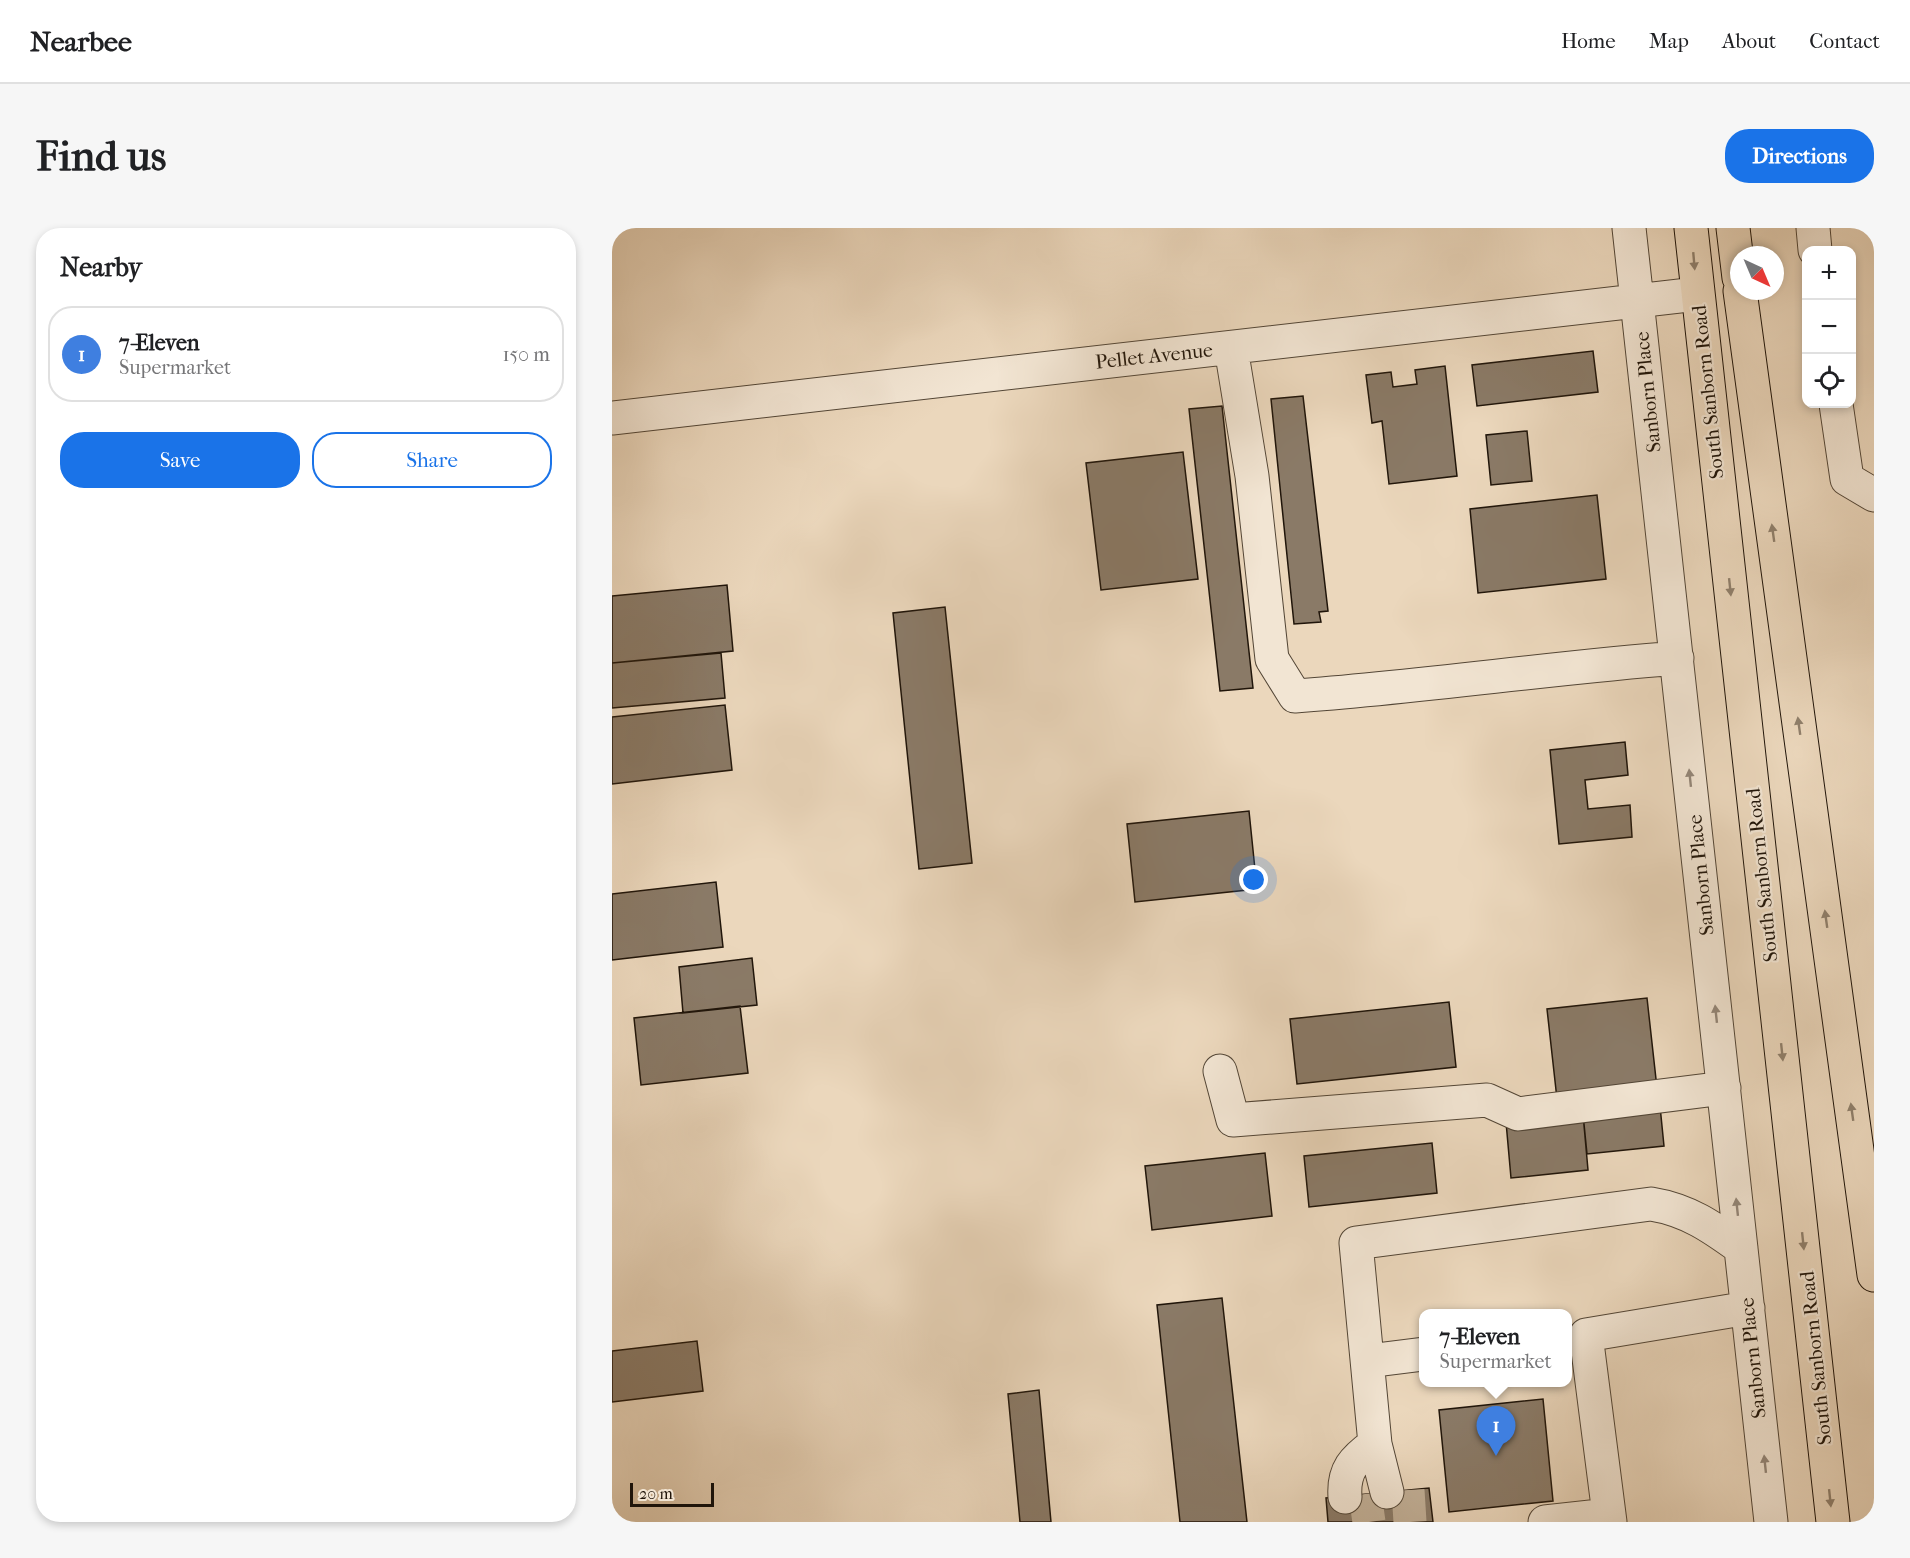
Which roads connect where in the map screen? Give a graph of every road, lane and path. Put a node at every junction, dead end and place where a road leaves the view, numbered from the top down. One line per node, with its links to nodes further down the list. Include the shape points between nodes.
1 (1629, 228): 9 (street, Sanborn Place)
2 (1691, 228): 7 (highway, South Sanborn Road, one-way to 7)
3 (1733, 228): 5 (highway)
4 (1813, 228): 6 (street)
5 (1735, 246)
6 (1815, 246)
7 (1697, 294): 9 (street, Pellet Avenue); 27 (highway, South Sanborn Road, one-way to 27)
8 (1741, 300): 18 (highway, one-way to 8)
9 (1638, 301): 10 (street, Pellet Avenue); 14 (street, Sanborn Place)
10 (1231, 348): 12 (street, Pellet Avenue); 14 (street, via 1252,477 1272,658 1295,696)
11 (1837, 408): 13 (street, via 1847,478)
12 (612, 418)
13 (1874, 495)
14 (1677, 657): 16 (street, Sanborn Place, one-way to 14)
15 (1220, 1071): 16 (street, via 1233,1120 1487,1100 1518,1114)
16 (1724, 1088): 17 (street, Sanborn Place, one-way to 16)
17 (1741, 1248): 19 (street, Sanborn Place); 22 (street, via 1704,1221 1677,1208 1652,1204 1356,1243)
18 (1874, 1275)
19 (1748, 1308): 20 (street); 26 (street, Sanborn Place, one-way to 19)
20 (1577, 1336): 24 (street)
21 (1419, 1355): 22 (street)
22 (1368, 1361): 23 (street)
23 (1375, 1444): 23 (street, via 1398,1455 1404,1464 1376,1493 1344,1481 1350,1464)
24 (1610, 1518): 25 (street)
25 (1545, 1522)
26 (1771, 1522)
27 (1833, 1522)

